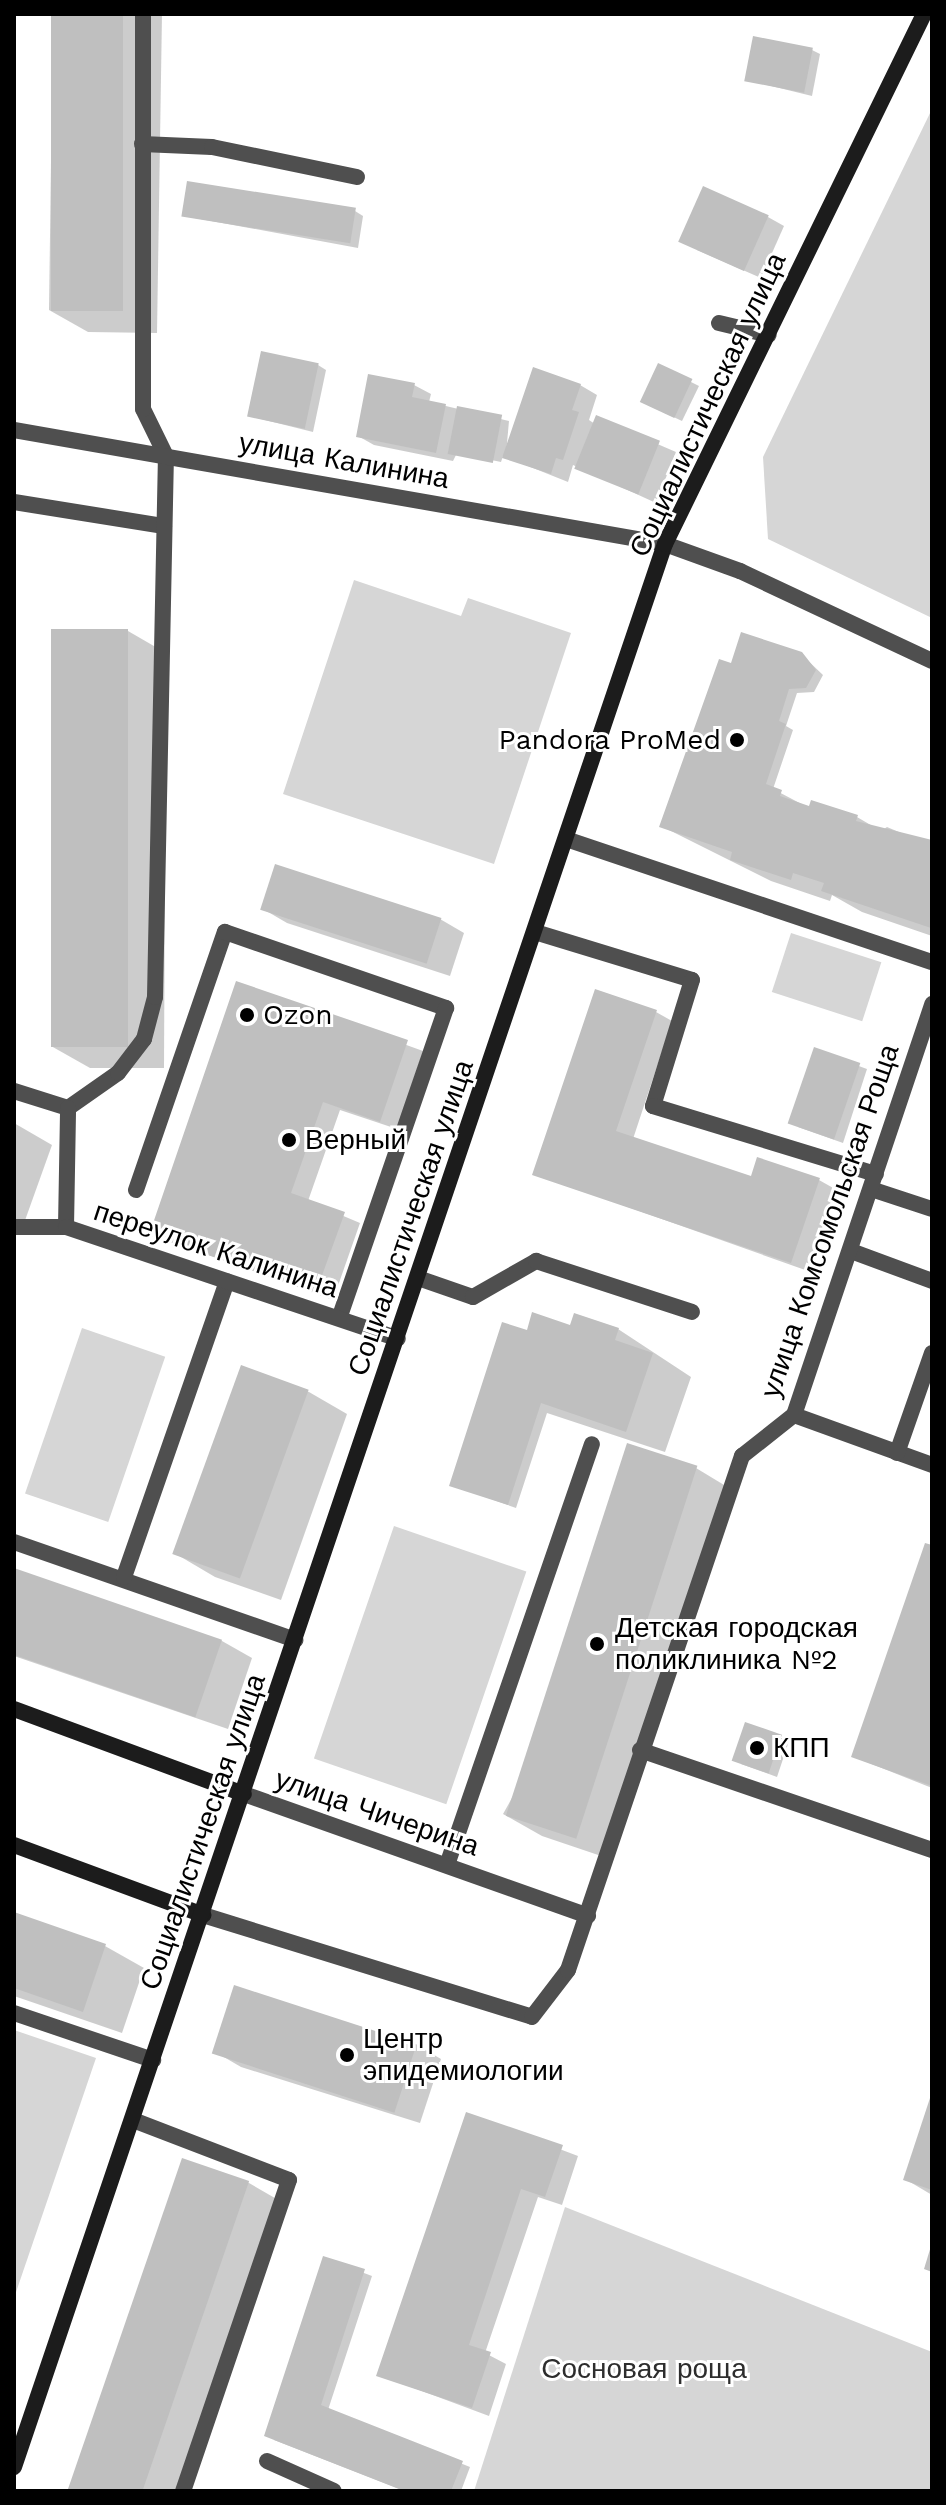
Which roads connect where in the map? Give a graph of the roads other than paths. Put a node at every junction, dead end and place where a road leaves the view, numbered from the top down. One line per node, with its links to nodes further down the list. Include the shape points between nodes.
1 (143, 14): 3 (street)
2 (924, 14): 6 (street, Социалистическая улица)
3 (142, 144): 4 (street, via 212,147); 8 (street, via 143,409)
4 (357, 177)
5 (719, 323): 6 (street)
6 (769, 335): 11 (street, Социалистическая улица)
7 (14, 430): 8 (street, улица Калинина)
8 (166, 456): 10 (street); 11 (street, улица Калинина)
9 (14, 502): 10 (street)
10 (164, 526): 18 (street, via 155,997 144,1039 118,1073)
11 (665, 544): 12 (street, улица Калинина, via 740,571); 13 (street, Социалистическая улица)
12 (932, 661)
13 (566, 839): 14 (street, Социалистическая улица); 15 (street)
14 (535, 932): 19 (street, via 692,980 653,1106); 25 (street, Социалистическая улица)
15 (932, 962)
16 (932, 1004): 19 (street, улица Комсомольская Роща)
17 (14, 1091): 18 (street)
18 (68, 1108): 23 (street)
19 (874, 1182): 21 (street); 24 (street, улица Комсомольская Роща)
20 (136, 1190): 29 (street, via 225,932 446,1008)
21 (932, 1209)
22 (14, 1227): 23 (street, переулок Калинина)
23 (66, 1227): 26 (street, переулок Калинина)
24 (851, 1251): 27 (street); 32 (street, улица Комсомольская Роща)
25 (418, 1278): 28 (street, via 473,1297 536,1261); 30 (street, Социалистическая улица)
26 (227, 1281): 29 (street, переулок Калинина); 37 (street)
27 (932, 1281)
28 (692, 1312)
29 (339, 1318): 30 (street, переулок Калинина)
30 (398, 1339): 38 (street, Социалистическая улица)
31 (932, 1353): 34 (street)
32 (794, 1415): 34 (street); 40 (street, улица Комсомольская Роща, via 742,1456)
33 (592, 1444): 44 (street)
34 (897, 1453): 35 (street)
35 (932, 1465)
36 (14, 1542): 37 (street)
37 (124, 1577): 38 (street)
38 (295, 1640): 41 (street, Социалистическая улица)
39 (14, 1709): 41 (street, улица Чичерина)
40 (640, 1750): 43 (street); 46 (street, улица Комсомольская Роща)
41 (244, 1794): 44 (street, улица Чичерина); 45 (street, Социалистическая улица)
42 (14, 1845): 45 (street)
43 (932, 1850)
44 (447, 1865): 46 (street, улица Чичерина)
45 (203, 1915): 46 (street, улица Комсомольская Роща, via 532,2017 568,1970); 48 (street, Социалистическая улица)
46 (588, 1916)
47 (14, 2013): 48 (street)
48 (153, 2060): 49 (street, Социалистическая улица)
49 (133, 2120): 51 (street, Социалистическая улица); 52 (street, via 289,2180)
50 (267, 2461): 53 (street)
51 (14, 2467)
52 (183, 2491)
53 (334, 2491)

